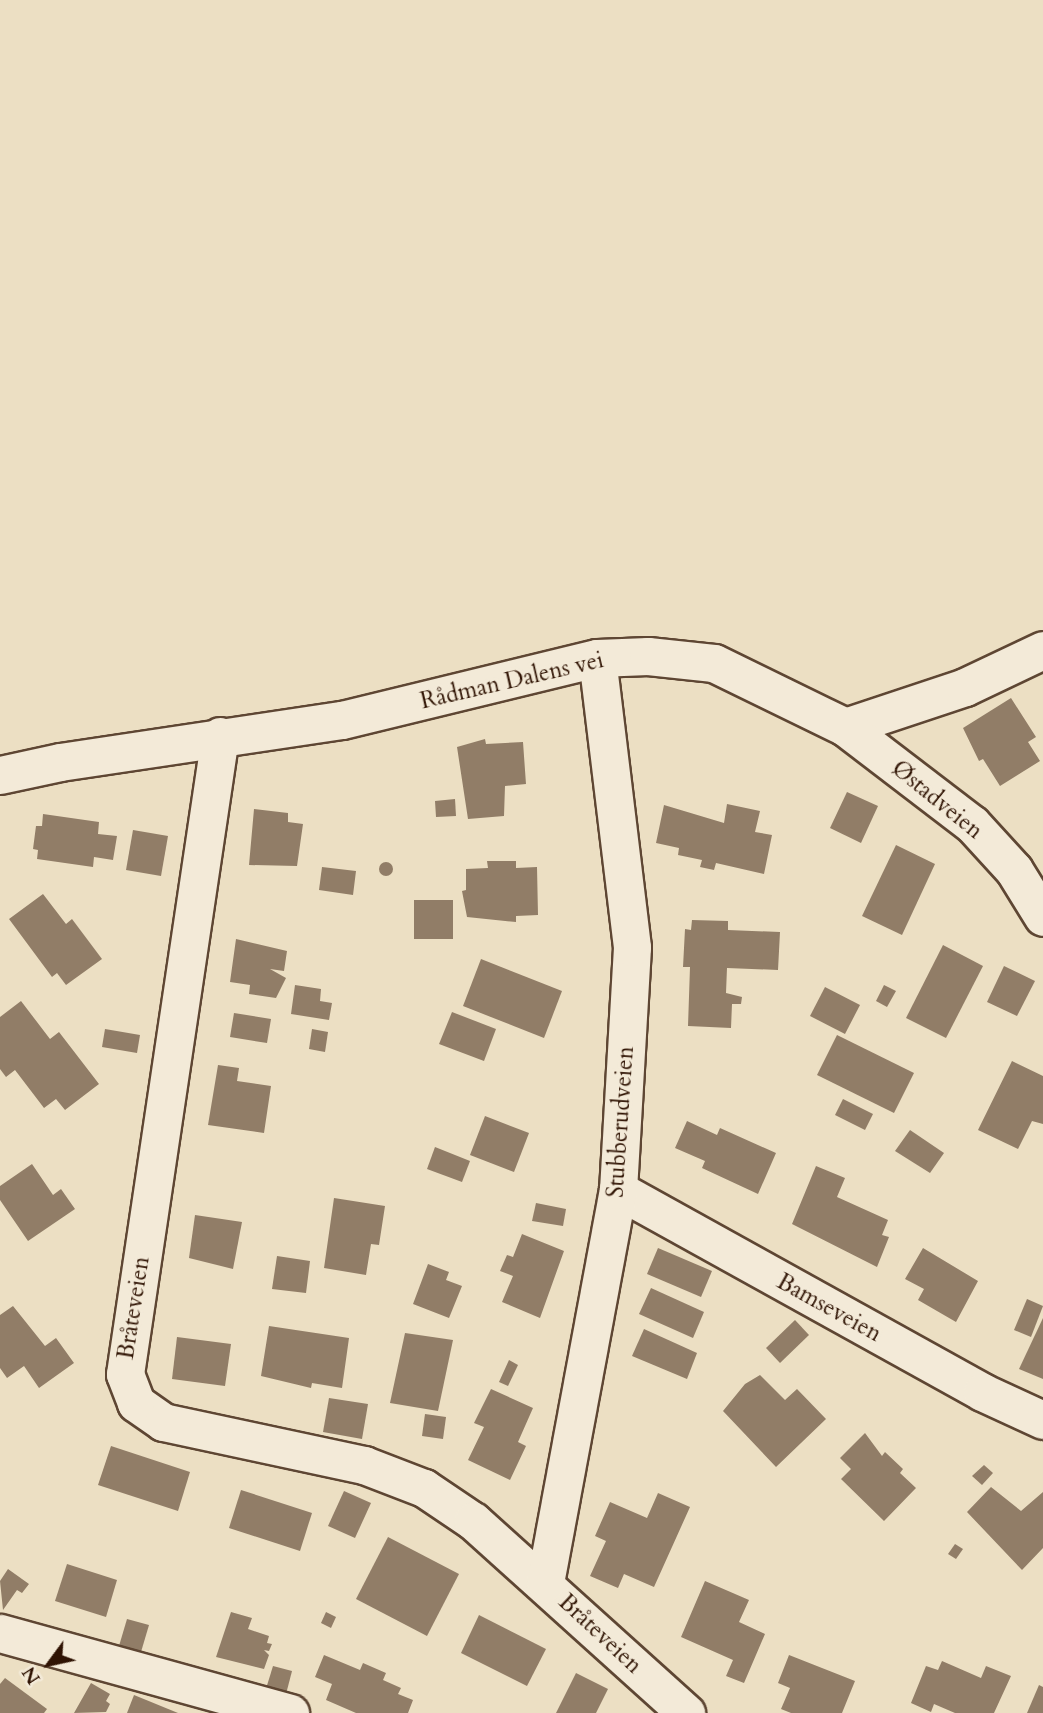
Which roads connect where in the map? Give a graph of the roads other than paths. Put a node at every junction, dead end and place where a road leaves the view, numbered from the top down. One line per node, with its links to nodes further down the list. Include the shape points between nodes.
1 (1043, 650): 3 (street, via 965,687)
2 (597, 658): 3 (street, Rådman Dalens vei, via 648,656 714,663); 4 (street, Rådman Dalens vei, via 342,720); 8 (street, Stubberudveien, via 632,947)
3 (845, 727): 6 (street, Østadveien)
4 (220, 736): 5 (street, Rådman Dalens vei); 10 (street, Bråteveien, via 124,1374 136,1403 163,1422 364,1465 424,1488 473,1521)
5 (0, 775)
6 (1029, 865): 7 (street, Østadveien)
7 (1043, 917)
8 (618, 1190): 9 (street, Bamseveien, via 982,1392); 10 (street, Stubberudveien)
9 (1043, 1420)
10 (545, 1583): 13 (street, Bråteveien)
11 (0, 1633): 12 (street)
12 (290, 1713)
13 (686, 1713)

